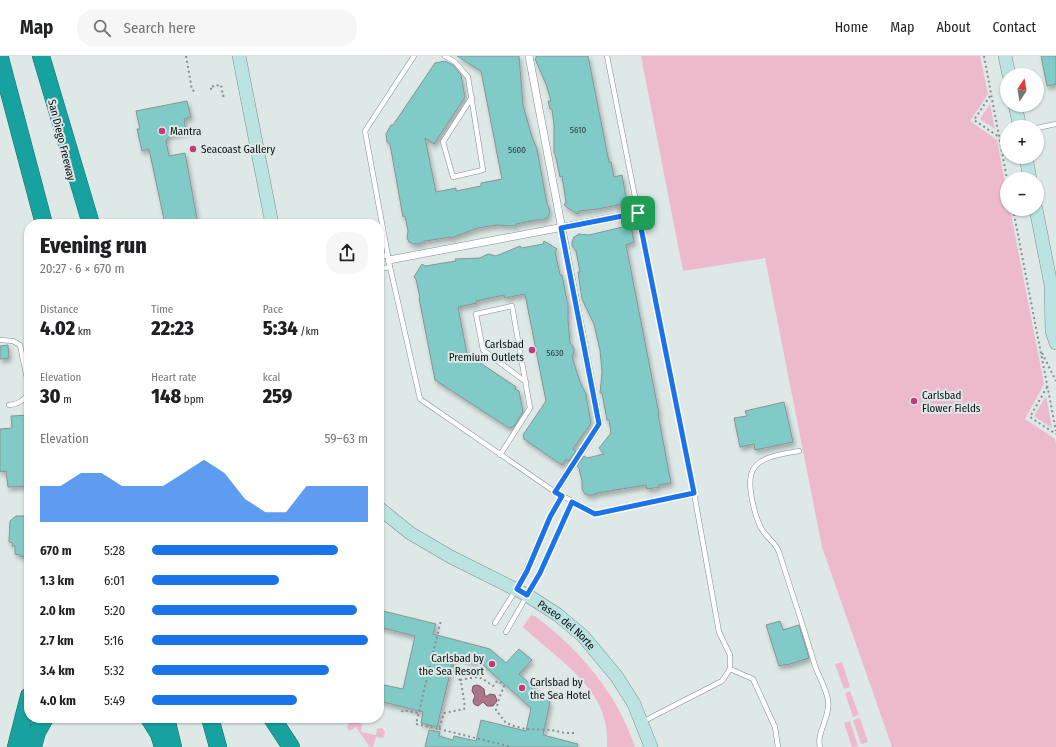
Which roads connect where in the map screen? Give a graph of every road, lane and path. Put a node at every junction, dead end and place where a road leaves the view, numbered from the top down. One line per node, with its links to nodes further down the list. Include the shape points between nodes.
1 (41, 56): 25 (highway, San Diego Freeway); 26 (highway)
2 (186, 56): 13 (path, via 192,90)
3 (240, 56): 27 (main road)
4 (414, 56): 28 (lane, via 366,131)
5 (445, 56): 16 (lane, via 455,62 468,77)
6 (529, 56): 29 (street)
7 (607, 56): 21 (lane)
8 (984, 56): 15 (path)
9 (1006, 56): 11 (main road)
10 (0, 58): 24 (highway)
11 (1008, 68)
12 (210, 89): 14 (path, via 221,85 223,96)
13 (196, 92)
14 (226, 95)
15 (991, 95): 19 (path); 19 (path, via 974,120)
16 (472, 98): 16 (lane, via 483,170 453,177 443,142)
17 (1056, 124): 18 (lane)
18 (1044, 127)
19 (999, 137): 20 (path)
20 (1006, 172)
21 (638, 213): 29 (street); 50 (lane)
22 (1014, 216): 38 (path)
23 (1037, 216): 34 (main road)
24 (43, 219)
25 (83, 219)
26 (90, 219)
27 (271, 219)
28 (382, 219)
29 (561, 228): 32 (street); 49 (street, via 599,424)
30 (384, 233): 32 (lane)
31 (384, 258): 32 (lane)
32 (389, 261): 33 (lane); 48 (lane, via 420,399)
33 (384, 265)
34 (1051, 285): 35 (main road); 37 (main road, via 1052,331)
35 (1056, 298)
36 (0, 340): 39 (lane, via 13,341 20,345)
37 (1056, 343)
38 (1041, 351): 40 (path); 42 (path)
39 (24, 364)
40 (1056, 381)
41 (526, 382): 41 (lane, via 512,306 476,314 483,350); 48 (lane, via 530,408)
42 (1048, 386): 45 (path); 46 (path, via 1030,417)
43 (24, 400): 44 (lane)
44 (9, 405)
45 (1056, 431)
46 (1056, 434)
47 (799, 451): 81 (lane, via 778,455 757,464 750,482 752,500 759,521 763,531 778,547 828,700 828,714 822,730)
48 (500, 455): 49 (lane)
49 (555, 492): 51 (lane)
50 (694, 493): 52 (lane, via 595,514); 59 (lane, via 719,632 730,655)
51 (562, 496): 52 (lane); 54 (lane, via 527,571)
52 (572, 502): 54 (lane, via 540,573)
53 (384, 512): 54 (main road, Paseo del Norte, via 410,533 451,557)
54 (522, 592): 56 (lane); 57 (lane); 64 (main road, Paseo del Norte, via 558,615 583,636 617,677 634,704)
55 (441, 620): 58 (path)
56 (495, 623)
57 (506, 632)
58 (433, 655): 60 (path, via 453,661 454,670); 62 (path)
59 (730, 669): 64 (lane, via 722,681); 80 (lane, via 753,679 775,727)
60 (460, 680): 70 (path, via 465,707 444,713); 71 (path, via 477,676 492,686 497,682 503,684 496,710 506,723 525,729)
61 (402, 712): 62 (path, via 403,710)
62 (418, 713): 70 (path, via 416,724)
63 (24, 716): 72 (highway)
64 (641, 722): 79 (main road, Paseo del Norte)
65 (42, 723): 73 (highway)
66 (152, 723): 74 (highway)
67 (167, 723): 75 (highway)
68 (211, 723): 76 (highway)
69 (275, 723): 77 (highway)
70 (439, 729): 78 (path)
71 (575, 733)
72 (16, 747)
73 (33, 747)
74 (163, 747)
75 (173, 747)
76 (218, 747)
77 (291, 747)
78 (512, 747)
79 (651, 747)
80 (778, 747)
81 (820, 747)

